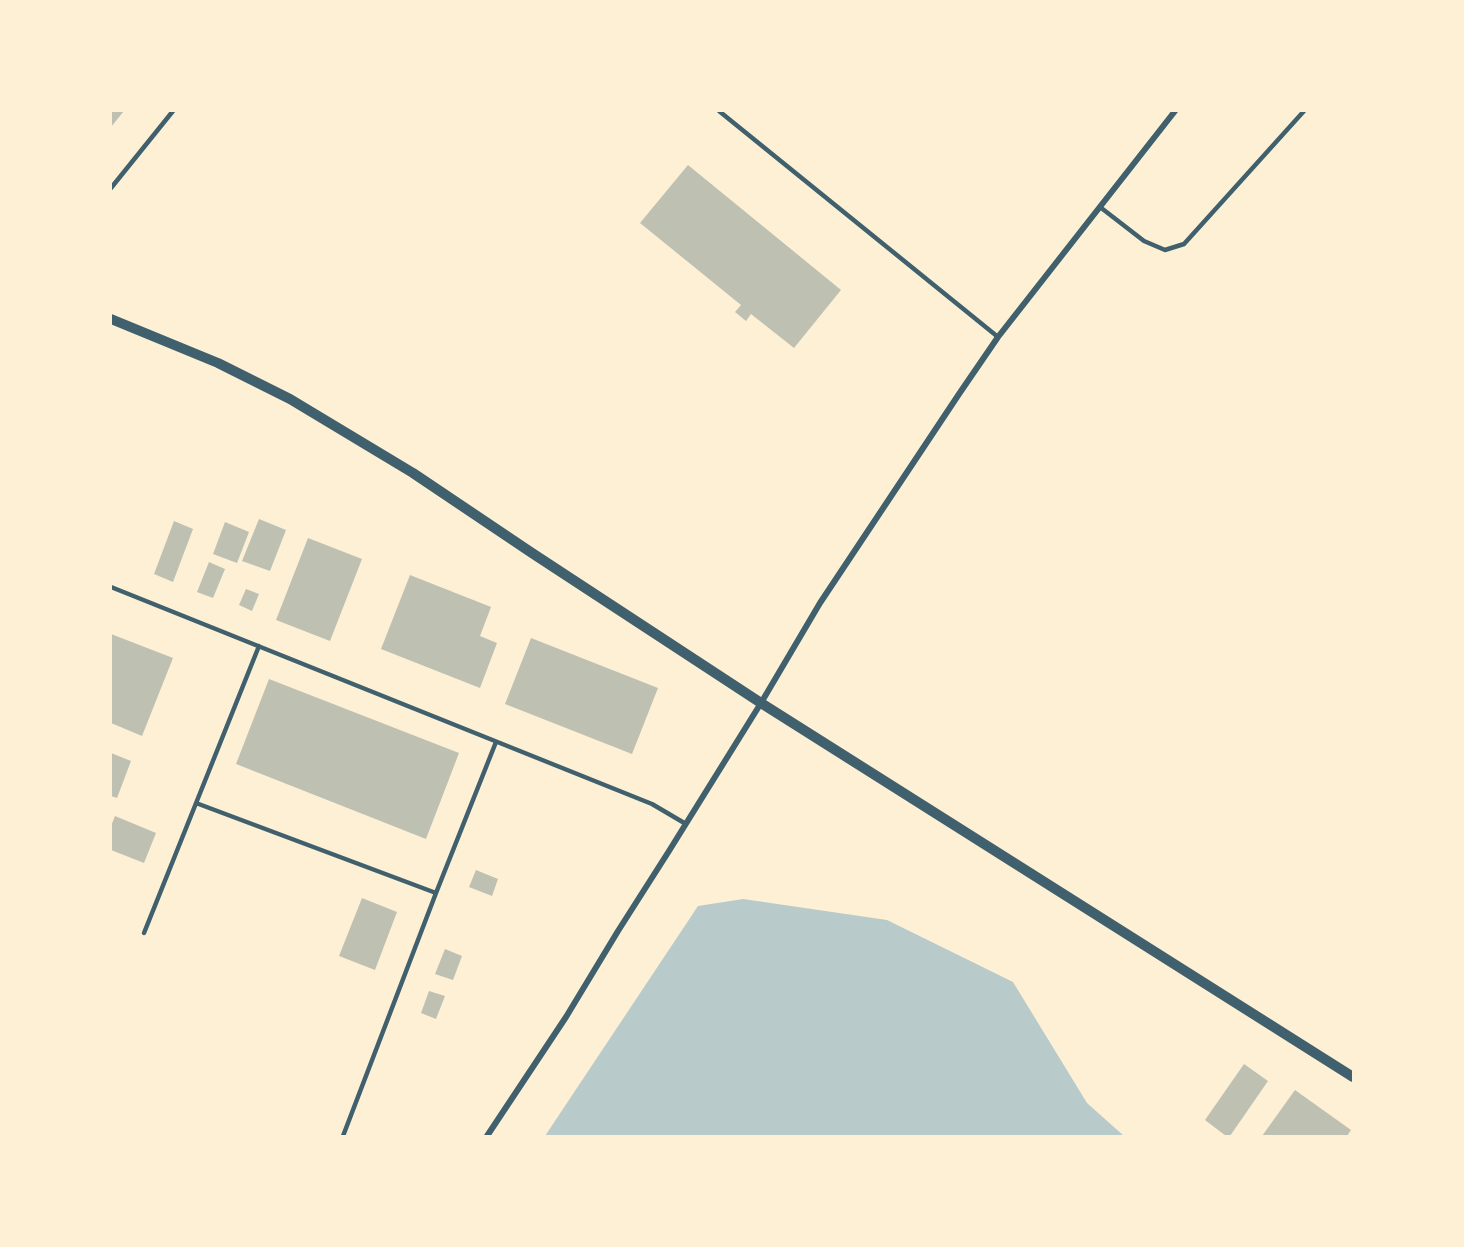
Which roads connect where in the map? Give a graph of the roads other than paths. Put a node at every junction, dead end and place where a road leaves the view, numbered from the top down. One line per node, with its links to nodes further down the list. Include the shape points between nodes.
1 (173, 111): 5 (lane)
2 (719, 111): 8 (lane)
3 (1175, 111): 6 (street)
4 (1304, 111): 6 (lane, via 1184,244 1165,250 1144,241)
5 (111, 188)
6 (1100, 207): 8 (street)
7 (111, 319): 11 (street, via 218,363 290,399 413,473)
8 (998, 337): 11 (street, via 820,603)
9 (111, 587): 10 (lane)
10 (259, 646): 12 (lane); 13 (lane)
11 (761, 703): 14 (street); 17 (street)
12 (496, 742): 14 (lane, via 652,804); 15 (lane)
13 (196, 803): 15 (lane); 16 (lane)
14 (686, 824): 19 (street)
15 (436, 893): 18 (lane)
16 (144, 933)
17 (1353, 1077)
18 (342, 1136)
19 (487, 1136)

